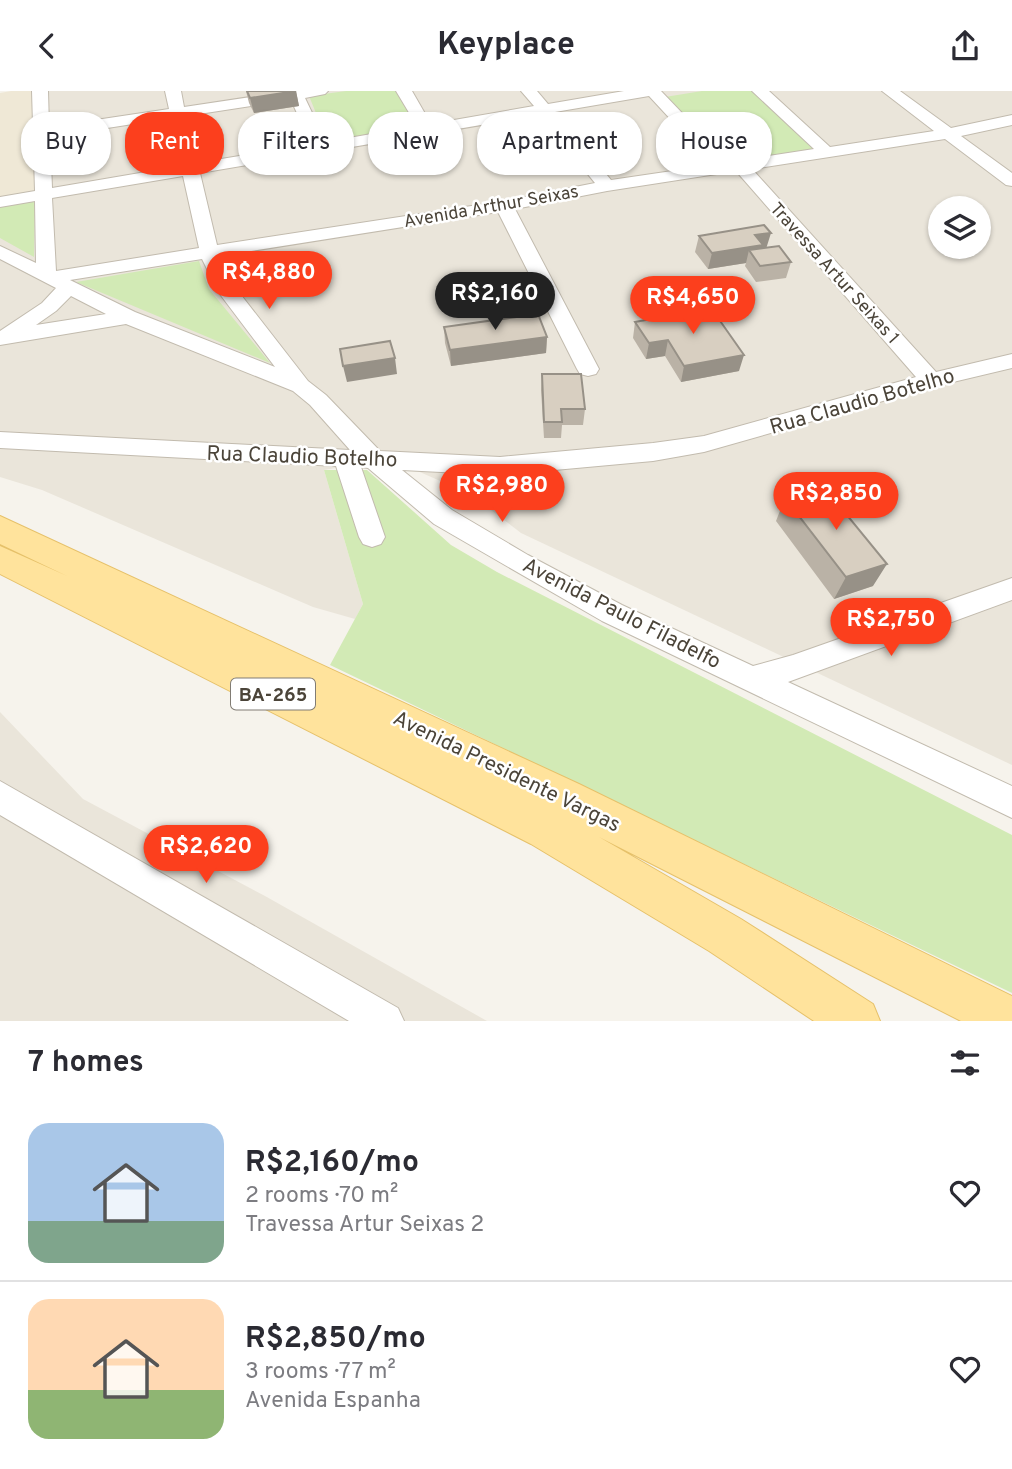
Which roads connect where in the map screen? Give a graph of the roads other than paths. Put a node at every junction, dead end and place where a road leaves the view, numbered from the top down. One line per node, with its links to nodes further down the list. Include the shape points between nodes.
1 (40, 91): 11 (street)
2 (173, 91): 12 (street)
3 (320, 91): 9 (street)
4 (404, 91): 14 (street)
5 (529, 91): 10 (street)
6 (652, 91): 10 (street); 15 (street)
7 (760, 91): 19 (street)
8 (890, 91): 18 (street)
9 (296, 95): 12 (street); 13 (street)
10 (543, 110): 17 (street); 27 (street)
11 (41, 112)
12 (178, 112)
13 (304, 112)
14 (416, 112)
15 (674, 112)
16 (1012, 120): 18 (street, Avenida Arthur Seixas)
17 (463, 124)
18 (948, 134): 19 (street, Avenida Arthur Seixas); 26 (street)
19 (826, 152): 20 (street, Avenida Arthur Seixas)
20 (772, 161)
21 (43, 175): 28 (street)
22 (157, 175): 28 (street)
23 (190, 175): 32 (street)
24 (679, 175): 27 (street, Avenida Arthur Seixas)
25 (739, 175): 38 (street, Travessa Artur Seixas 1)
26 (1012, 181)
27 (607, 186): 30 (street, Avenida Arthur Seixas)
28 (43, 196): 29 (street); 33 (street)
29 (0, 202)
30 (504, 206): 32 (street, Avenida Arthur Seixas); 37 (street)
31 (0, 251): 33 (street, Avenida Paulo Filadelfo)
32 (209, 253): 33 (street, Avenida Arthur Seixas); 39 (street, via 229,293)
33 (55, 279): 34 (street, Avenida Paulo Filadelfo); 35 (street, via 40,314)
34 (128, 317): 35 (street); 39 (street, Avenida Paulo Filadelfo)
35 (1, 338)
36 (1012, 361): 38 (street, Rua Claudio Botelho)
37 (588, 369)
38 (931, 380): 42 (street, Rua Claudio Botelho, via 704,445 500,466)
39 (300, 386): 42 (street, Avenida Paulo Filadelfo)
40 (0, 440): 41 (street, Rua Claudio Botelho)
41 (345, 457): 42 (street, Rua Claudio Botelho); 44 (street)
42 (371, 457): 47 (street, Avenida Paulo Filadelfo, via 443,516 519,562 612,613)
43 (0, 529): 52 (main road, Avenida Presidente Vargas, via 565,798)
44 (372, 537)
45 (0, 559): 51 (main road, Avenida Presidente Vargas / BA-265, via 546,829 725,935)
46 (1012, 589): 47 (street)
47 (755, 678): 49 (street, Avenida Paulo Filadelfo)
48 (0, 797): 50 (street)
49 (1012, 802)
50 (385, 1021)
51 (856, 1021)
52 (1011, 1021)

